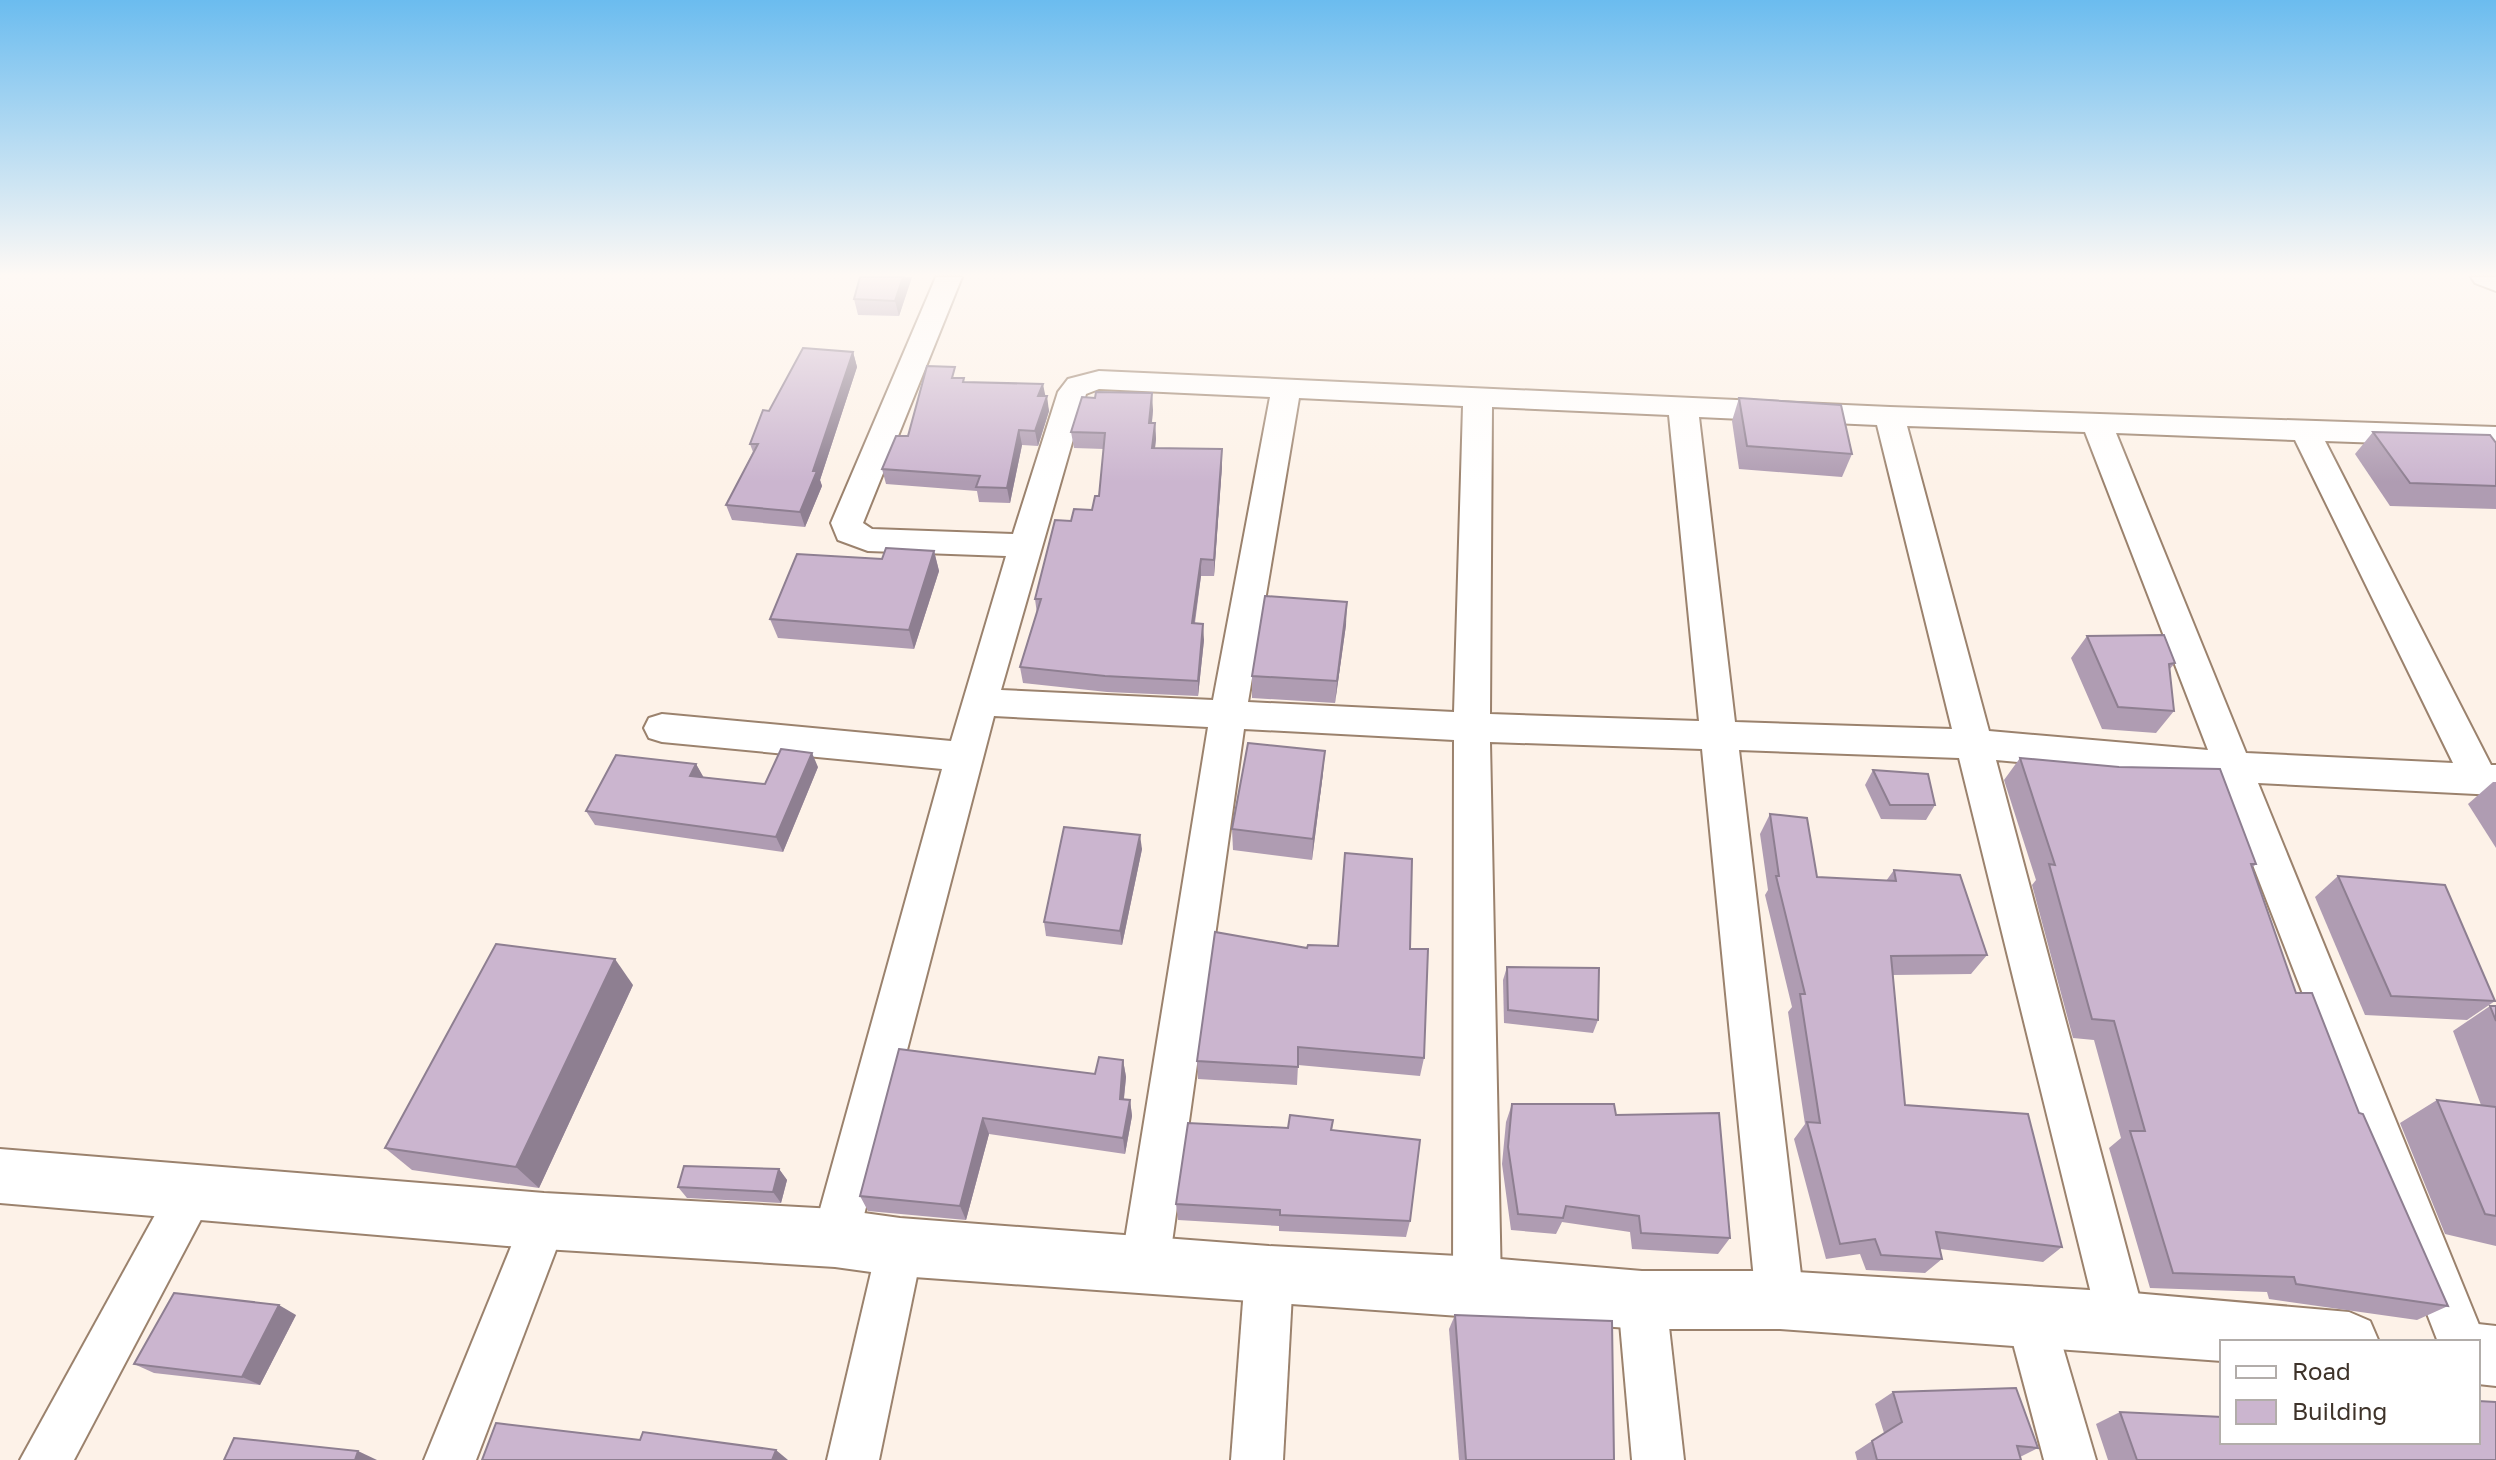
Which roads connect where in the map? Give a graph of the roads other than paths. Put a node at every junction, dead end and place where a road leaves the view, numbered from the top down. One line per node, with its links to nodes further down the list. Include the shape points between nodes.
1 (921, 345): 9 (street, via 847,523 849,532 868,540)
2 (1286, 389): 3 (street); 9 (street, via 1099,380 1078,385); 11 (street)
3 (1478, 396): 4 (street); 12 (street)
4 (1683, 406): 5 (street); 14 (street)
5 (1890, 416): 6 (street); 15 (street)
6 (2097, 424): 7 (street); 17 (street)
7 (2306, 432): 8 (street); 18 (street)
8 (2496, 437)
9 (1024, 546): 10 (street)
10 (979, 702): 11 (street); 16 (street)
11 (1228, 714): 12 (street); 24 (street)
12 (1472, 727): 14 (street); 26 (street)
13 (662, 728): 16 (street)
14 (1719, 737): 15 (street); 28 (street)
15 (1974, 744): 17 (street); 30 (street)
16 (963, 757): 22 (street)
17 (2235, 767): 18 (street); 32 (street)
18 (2488, 780)
19 (0, 1176): 20 (street)
20 (193, 1191): 21 (street); 33 (street)
21 (544, 1221): 22 (street); 34 (street)
22 (835, 1238): 23 (street)
23 (900, 1247): 24 (street); 35 (street)
24 (1145, 1264): 25 (street)
25 (1269, 1275): 26 (street); 36 (street)
26 (1477, 1286): 27 (street)
27 (1642, 1300): 28 (street); 37 (street)
28 (1780, 1300): 29 (street)
29 (2030, 1317): 30 (street); 38 (street)
30 (2122, 1322): 31 (street)
31 (2326, 1340)
32 (2461, 1340)
33 (46, 1460)
34 (450, 1460)
35 (853, 1460)
36 (1257, 1460)
37 (1658, 1460)
38 (2070, 1460)

